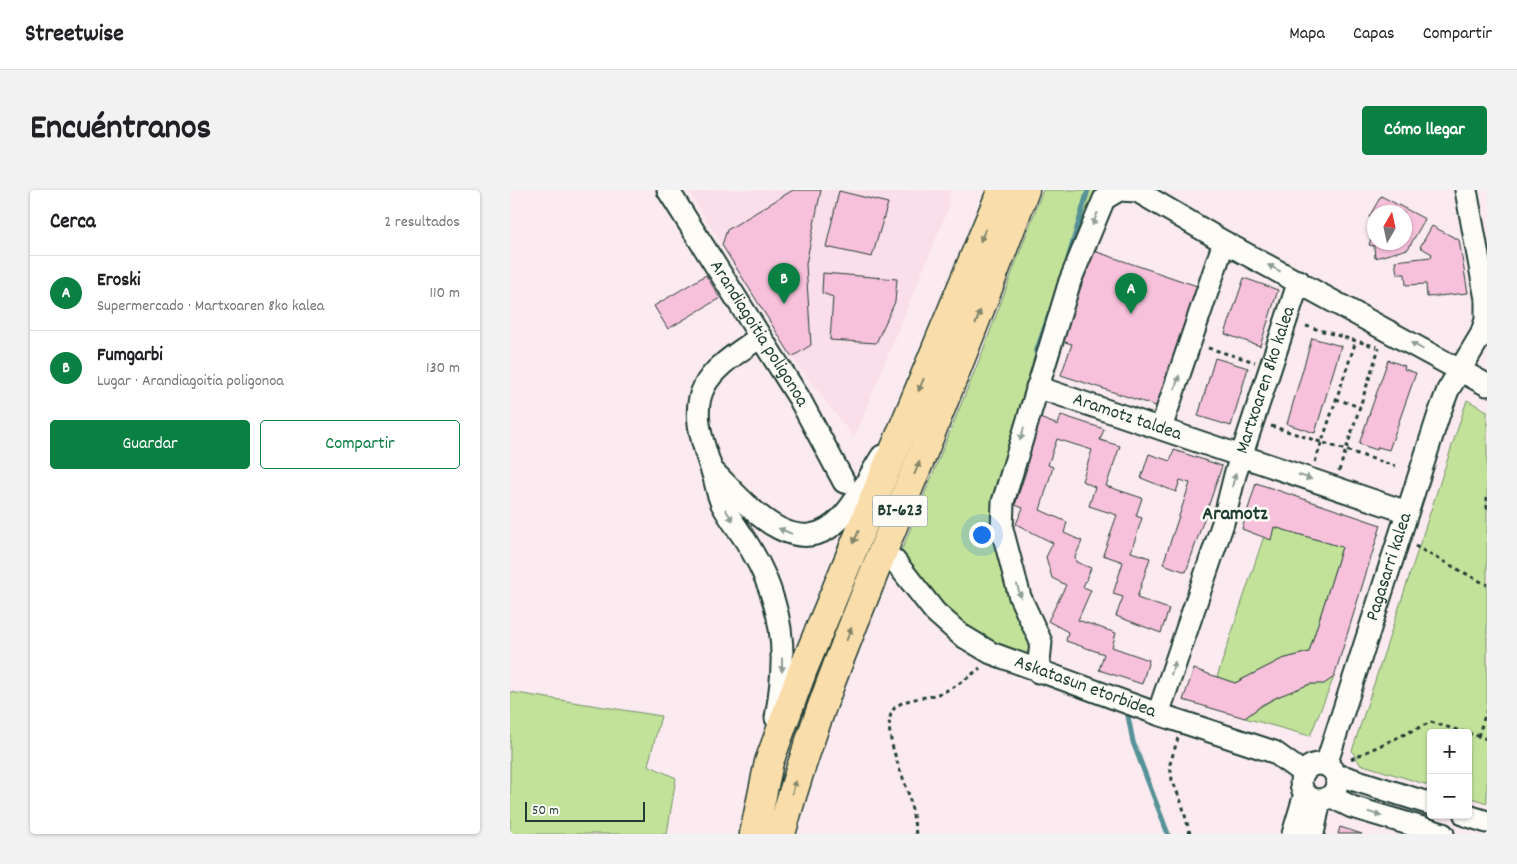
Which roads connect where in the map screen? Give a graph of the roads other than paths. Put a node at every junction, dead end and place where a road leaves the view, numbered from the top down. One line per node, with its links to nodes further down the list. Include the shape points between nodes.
1 (668, 190): 8 (street, Arandiagoitia poligonoa)
2 (1002, 190): 12 (main road, BI-623, one-way to 12)
3 (1026, 190): 27 (main road, BI-623, one-way to 3, via 822,702 974,330)
4 (1466, 190): 6 (street, Pagasarri kalea)
5 (1224, 242): 7 (street, Martxoaren 8ko kalea, one-way to 5); 11 (street, Martxoaren 8ko kalea, one-way to 11, via 1137,191 1118,190 1104,199 1070,281); 13 (street, one-way to 5)
6 (1481, 245): 9 (street, Pagasarri kalea, via 1486,320 1481,335)
7 (1299, 281): 9 (street, Martxoaren 8ko kalea, one-way to 7); 14 (street, Martxoaren 8ko kalea)
8 (760, 336): 15 (street, via 716,370 704,388 700,425 704,451); 16 (street, Arandiagoitia poligonoa, via 799,398)
9 (1458, 371): 10 (street, Martxoaren 8ko kalea); 17 (street, Pagasarri kalea, via 1442,406)
10 (1487, 385)
11 (1037, 387): 13 (street, Aramotz taldea); 19 (street, one-way to 19, via 1002,502 1002,529 1020,597 1041,642)
12 (910, 412): 15 (street, one-way to 15, via 849,508 830,528 810,534 786,533 768,523); 21 (main road, BI-623, one-way to 21, via 802,672)
13 (1161, 428): 14 (street, Aramotz taldea)
14 (1242, 455): 17 (street, Martxoaren 8ko kalea, one-way to 17); 20 (street, one-way to 14)
15 (712, 470): 21 (street, one-way to 21, via 723,506 754,553 765,578 782,633 782,681)
16 (844, 482)
17 (1407, 512): 22 (street, Pagasarri kalea)
18 (894, 560): 19 (street, Askatasun etorbidea, via 936,612 961,634 991,653)
19 (1038, 672): 20 (street, Askatasun etorbidea)
20 (1166, 717): 22 (street, Askatasun etorbidea, via 1274,752)
21 (769, 762): 26 (main road, BI-623)
22 (1320, 785): 23 (street, via 1345,777); 28 (street); 29 (street); 30 (street, Askatasun etorbidea, one-way to 30, via 1352,807)
23 (1427, 803)
24 (1472, 817): 25 (street)
25 (1487, 822)
26 (754, 834)
27 (781, 834)
28 (1293, 834)
29 (1313, 834)
30 (1444, 834)

